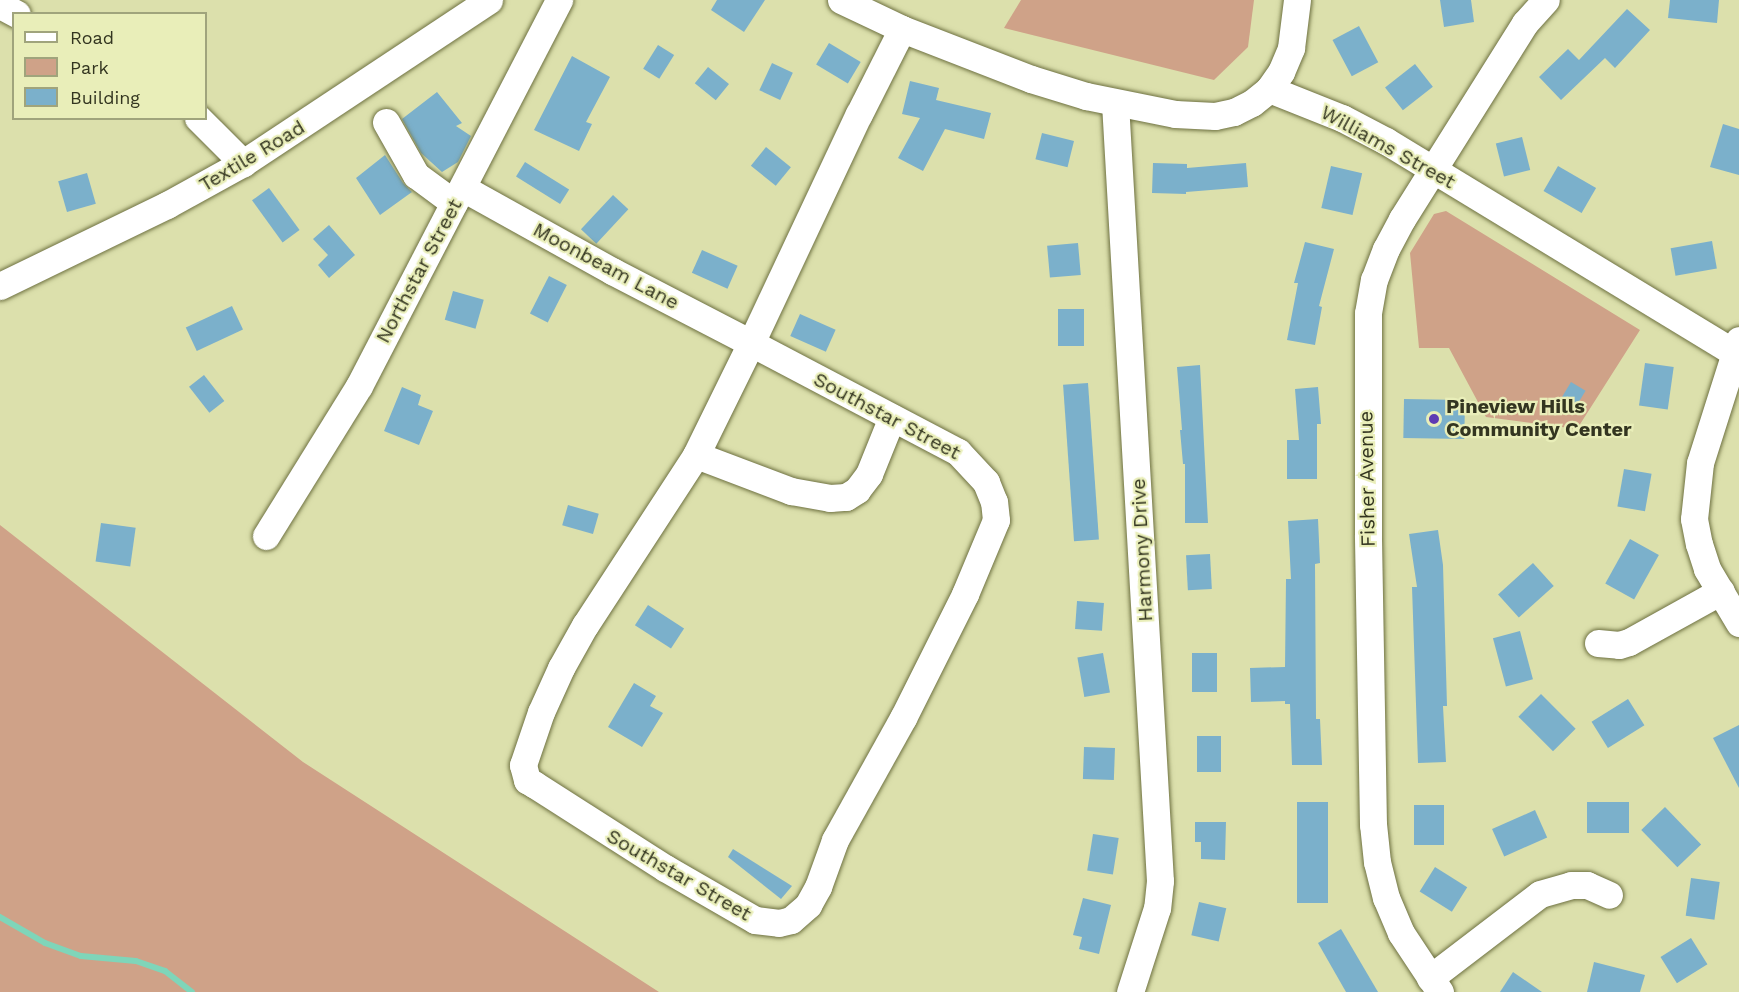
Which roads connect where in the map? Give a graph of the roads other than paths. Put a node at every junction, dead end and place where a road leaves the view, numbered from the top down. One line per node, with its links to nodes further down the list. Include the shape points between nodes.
1 (489, 0): 11 (street, Textile Road)
2 (560, 0): 13 (street, Northstar Street)
3 (841, 0): 6 (street)
4 (1297, 0): 7 (street, via 1289,55)
5 (1546, 0): 12 (street, Fisher Avenue, via 1526,23)
6 (902, 29): 8 (street, via 1031,79); 15 (street, Southstar Street)
7 (1269, 89): 8 (street, via 1252,103 1215,116); 12 (street, Williams Street, via 1342,118)
8 (1115, 104): 25 (street, Harmony Drive, via 1160,881 1158,909)
9 (200, 120): 11 (street)
10 (386, 122): 13 (street, Moonbeam Lane, via 416,175)
11 (243, 163): 14 (street, Textile Road, via 167,205)
12 (1433, 170): 16 (street, Williams Street); 24 (street, Fisher Avenue, via 1386,249 1374,280 1366,347 1373,825 1377,862 1386,898 1401,933)
13 (458, 195): 15 (street, Moonbeam Lane); 19 (street, Northstar Street, via 359,386)
14 (0, 286)
15 (751, 343): 17 (street, Southstar Street); 18 (street, Southstar Street)
16 (1738, 350): 20 (street, via 1700,463 1695,493 1698,544)
17 (892, 417): 18 (street, via 869,474 846,497 791,491); 18 (street, Southstar Street, via 942,441 966,458 986,482 994,502 995,528 903,718 835,840 818,887 802,913 779,923 755,920 665,868 534,786 524,772 541,712 561,668)
18 (696, 455)
19 (266, 536)
20 (1721, 591): 21 (street); 22 (street, via 1629,642)
21 (1739, 623)
22 (1598, 643)
23 (1609, 895): 24 (street, via 1587,885 1554,888 1504,920)
24 (1435, 985)
25 (1130, 992)

